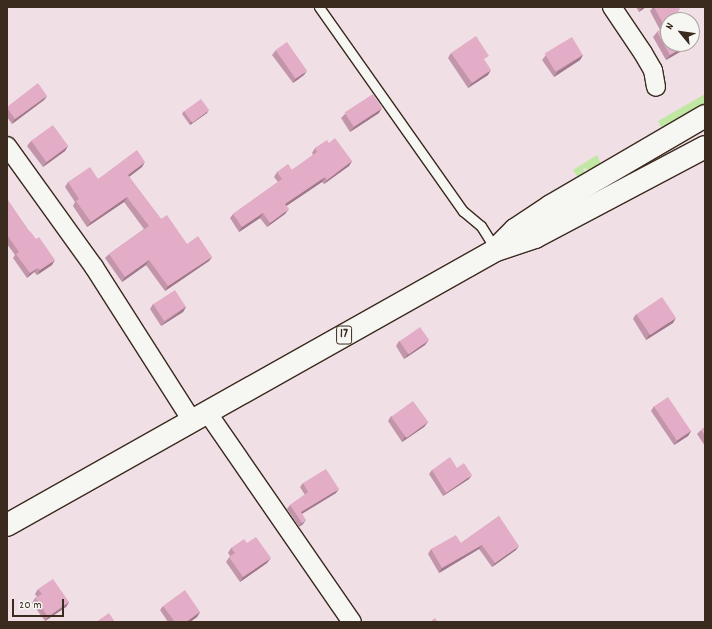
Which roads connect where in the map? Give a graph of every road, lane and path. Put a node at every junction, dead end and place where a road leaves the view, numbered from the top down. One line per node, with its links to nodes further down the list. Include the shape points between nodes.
1 (319, 7): 7 (lane, via 463,211 481,226)
2 (612, 7): 3 (street, via 653,70)
3 (656, 87)
4 (705, 116): 7 (highway, 17, via 551,206 515,230)
5 (7, 146): 8 (street)
6 (705, 147): 7 (highway, 17, via 535,237)
7 (496, 250): 8 (highway, 17)
8 (199, 417): 9 (highway, 17); 10 (street)
9 (7, 525)
10 (352, 622)

